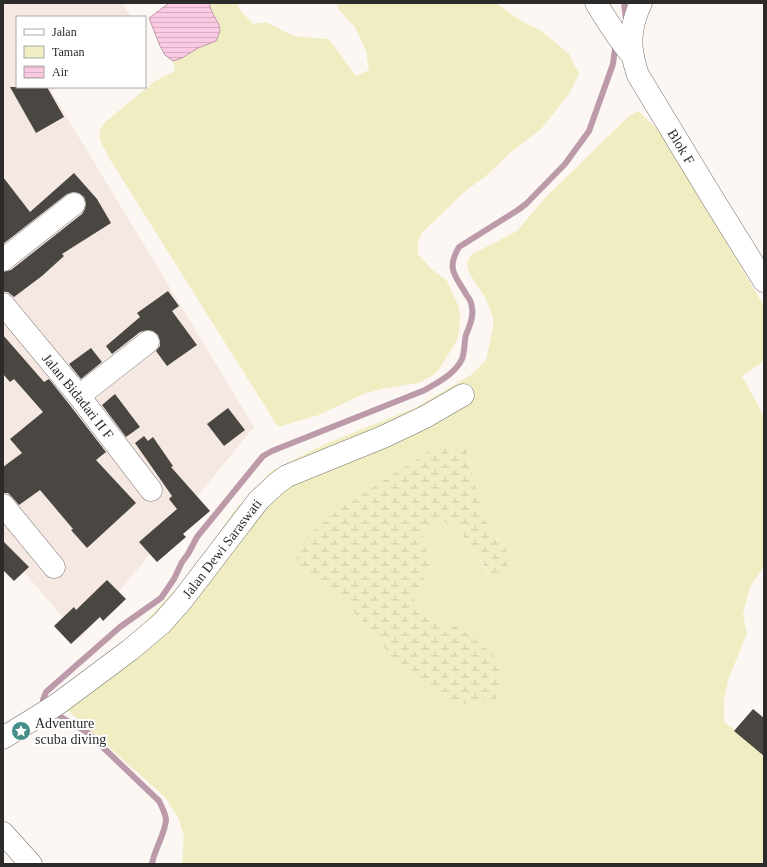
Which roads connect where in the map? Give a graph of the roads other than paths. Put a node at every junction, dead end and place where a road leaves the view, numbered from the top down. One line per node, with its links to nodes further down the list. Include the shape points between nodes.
1 (596, 3): 3 (street)
2 (641, 3): 3 (street, Blok F)
3 (628, 50): 6 (street, Blok F, via 638,75)
4 (74, 204): 5 (street)
5 (3, 260)
6 (764, 281)
7 (3, 304): 9 (street, Jalan Bidadari II F)
8 (148, 342): 9 (street)
9 (79, 396): 11 (street, Jalan Bidadari II F)
10 (463, 396): 14 (street, Jalan Dewi Saraswati, via 383,437 287,476 276,484 258,501 162,623 52,708)
11 (151, 490)
12 (3, 505): 13 (street)
13 (54, 567)
14 (3, 738)
15 (3, 833): 16 (street)
16 (31, 864)

